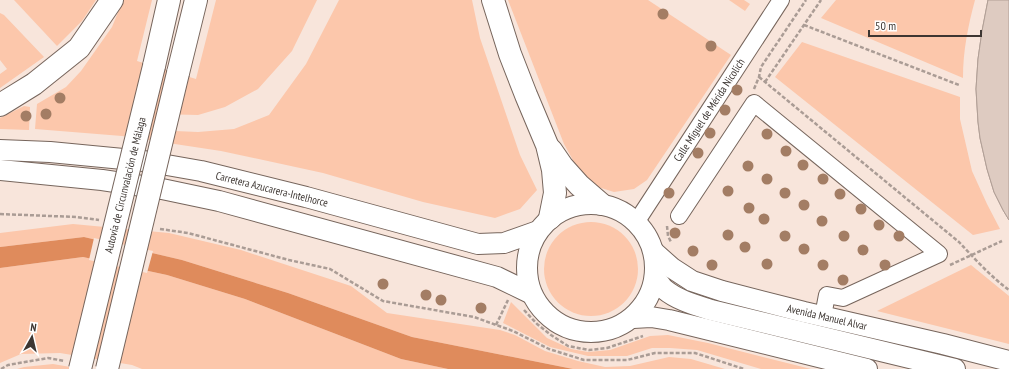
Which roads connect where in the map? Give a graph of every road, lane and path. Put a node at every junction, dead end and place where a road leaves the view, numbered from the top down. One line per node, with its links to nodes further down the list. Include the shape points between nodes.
1 (112, 0): 13 (highway, via 78,48 34,84)
2 (169, 0): 34 (highway, Autovía de Circunvalación de Málaga, bridge)
3 (196, 0): 36 (highway, bridge)
4 (493, 0): 14 (highway, via 510,54)
5 (782, 0): 20 (street, Calle Miguel de Mérida Nicolich)
6 (806, 0): 9 (path, via 761,67)
7 (821, 0): 8 (path)
8 (804, 25): 10 (path); 11 (path)
9 (759, 77): 10 (path); 12 (path)
10 (765, 82): 26 (path, via 959,242)
11 (959, 85)
12 (753, 90)
13 (0, 105)
14 (547, 145): 17 (highway, via 579,185); 22 (highway, via 555,193)
15 (0, 150): 22 (main road, Carretera Azucarera-Intelhorce, via 144,161 201,171 478,244 504,243)
16 (0, 170): 28 (main road, via 102,180 219,201 497,277)
17 (602, 204): 20 (main road, via 621,210); 22 (main road, via 574,206)
18 (0, 214): 21 (path, via 76,217)
19 (673, 219): 24 (path); 29 (street, via 754,103 940,254 843,298 827,295)
20 (637, 220): 24 (main road, via 651,243)
21 (106, 221)
22 (544, 225): 28 (main road, via 528,250)
23 (158, 228): 31 (path, via 188,233 330,269 383,301 474,317)
24 (663, 249): 25 (main road); 29 (main road, Avenida Manuel Alvar, via 672,268 692,281)
25 (656, 279): 30 (main road, via 648,301); 39 (main road, Avenida Manuel Alvar, via 665,289 691,304)
26 (1009, 290)
27 (510, 297): 31 (path)
28 (525, 299): 30 (main road, via 548,318 575,332 606,332); 32 (path, via 526,311 537,324 568,346 589,350 607,348)
29 (823, 316): 33 (main road, Avenida Manuel Alvar)
30 (633, 318): 38 (main road, via 669,320)
31 (496, 325): 37 (path, via 549,349 584,360 627,360 655,353 695,353)
32 (647, 334)
33 (1009, 361)
34 (75, 366): 35 (path, via 48,358 8,365)
35 (1, 369)
36 (107, 369)
37 (744, 369)
38 (867, 369)
39 (955, 369)

